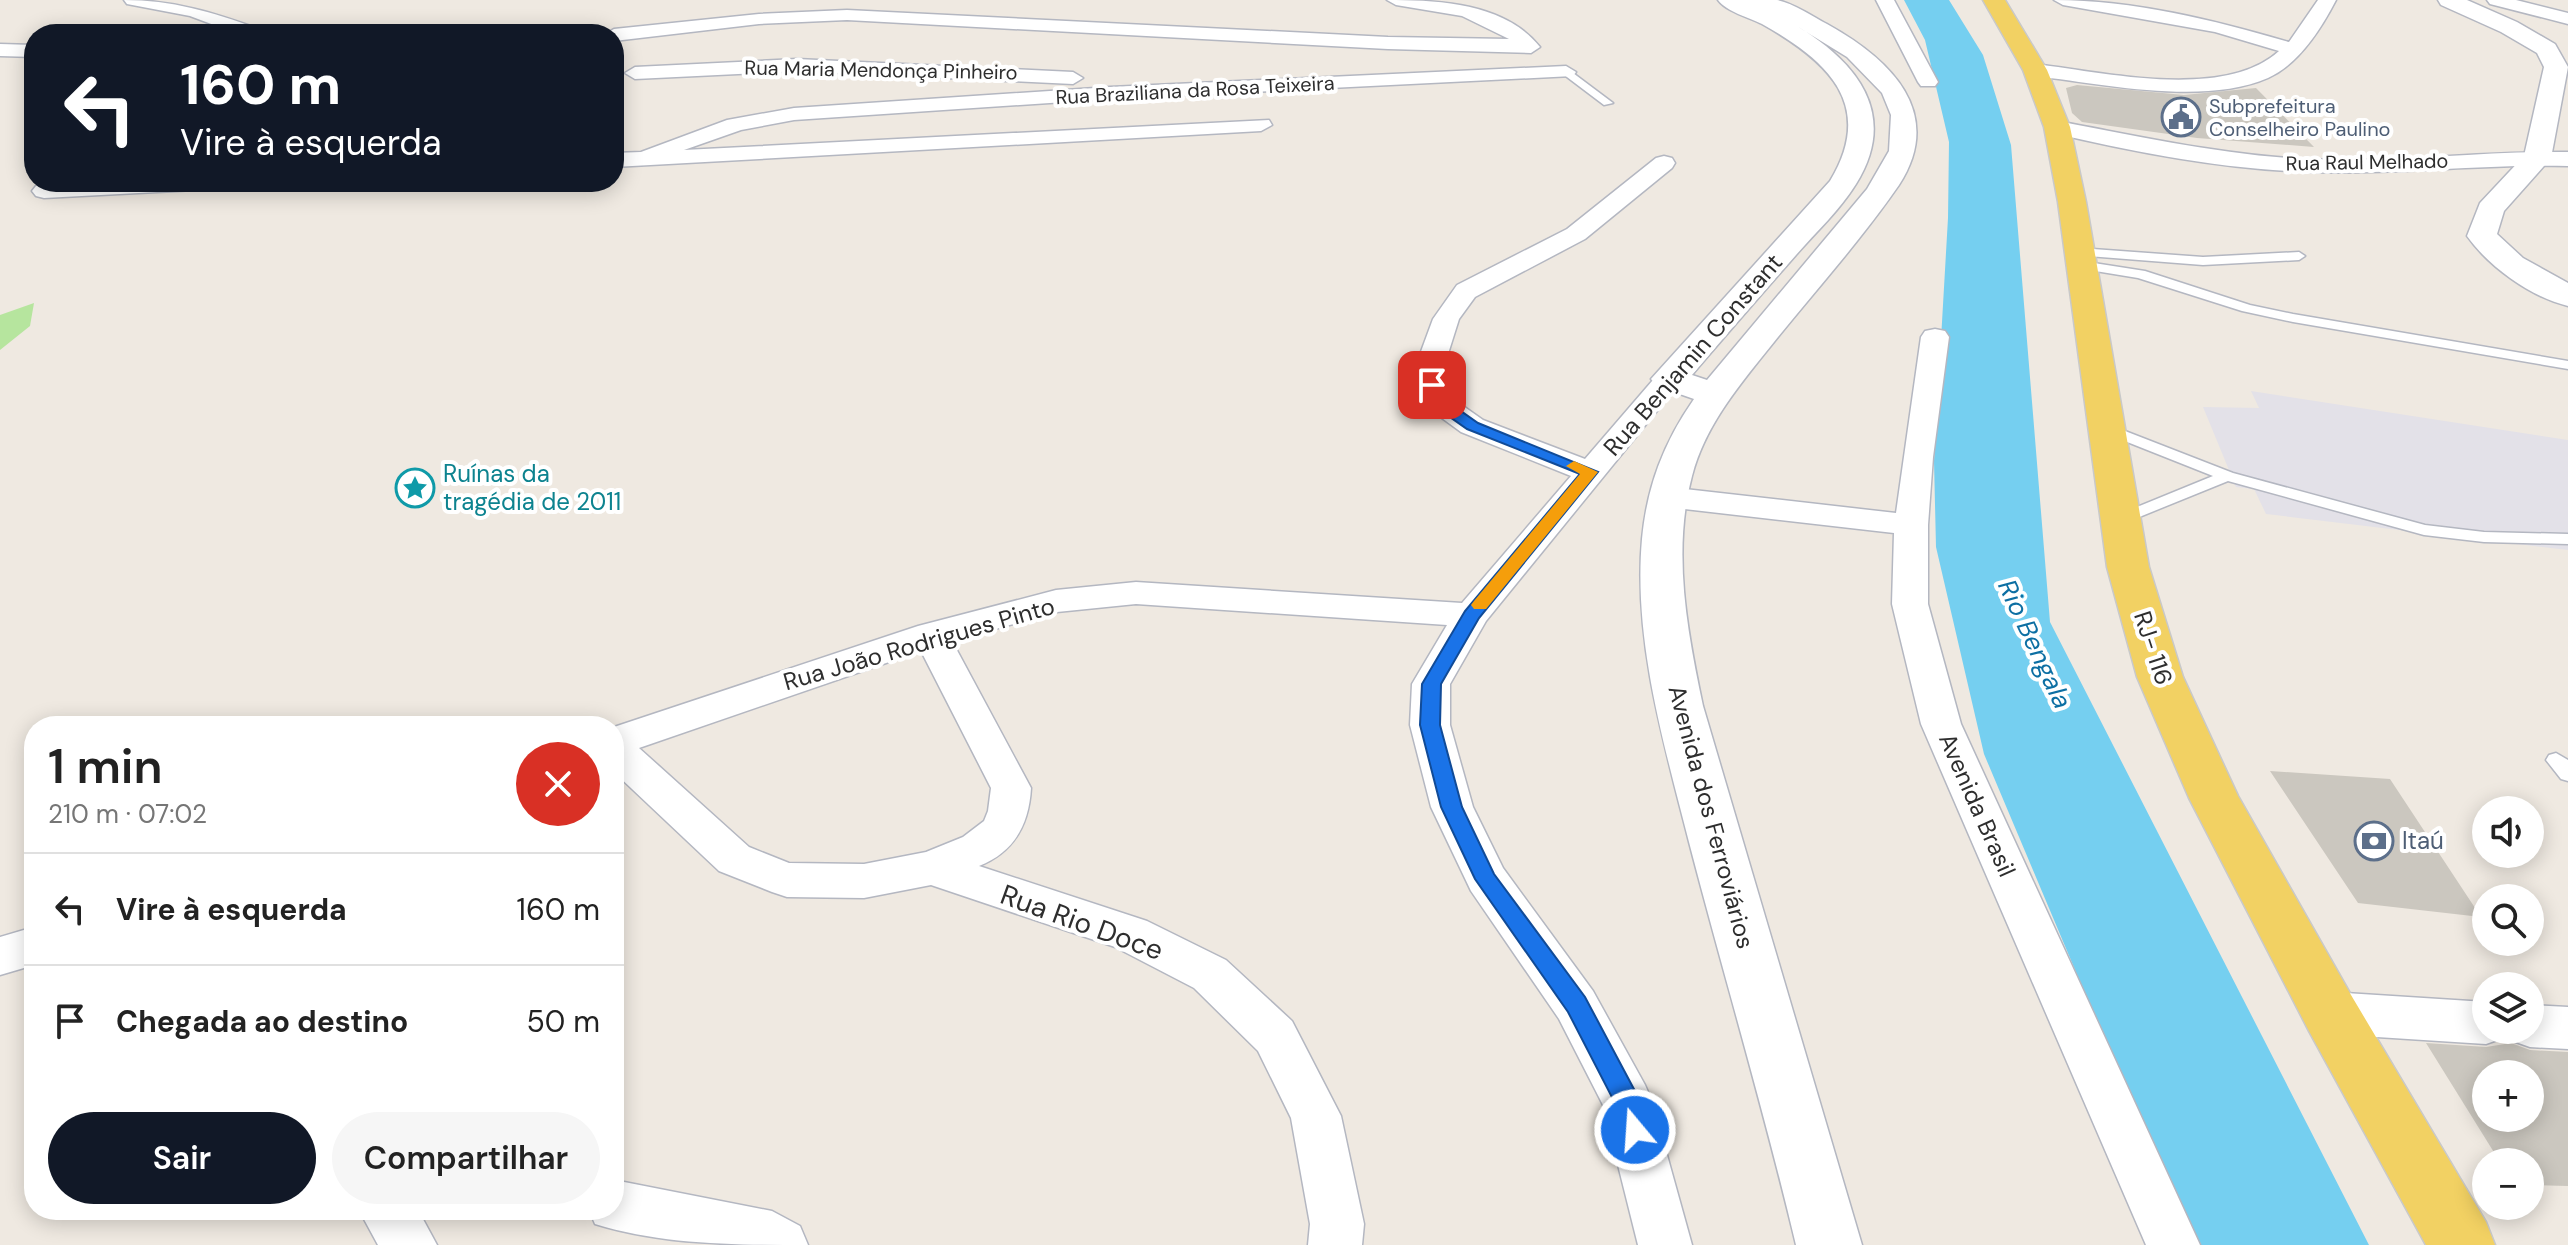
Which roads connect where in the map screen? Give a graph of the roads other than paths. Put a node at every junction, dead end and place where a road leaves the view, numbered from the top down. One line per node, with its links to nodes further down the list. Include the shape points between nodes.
1 (133, 0): 11 (street)
2 (1396, 0): 17 (street, via 1485,16)
3 (1729, 0): 38 (main road, Rua Benjamin Constant, via 1825,56 1858,103 1863,128 1857,158 1841,186)
4 (1760, 0): 39 (main road, Avenida dos Ferroviários, via 1836,38 1879,74 1902,114 1906,140 1872,201)
5 (1885, 0): 23 (street)
6 (1994, 0): 20 (main road, RJ- 116)
7 (2063, 0): 16 (street)
8 (2327, 0): 16 (street)
9 (2449, 0): 28 (main road, via 2547,49 2556,67)
10 (2496, 0): 12 (street)
11 (172, 7): 13 (street); 14 (street)
12 (2568, 19)
13 (171, 24)
14 (224, 24)
15 (624, 34): 17 (street, via 759,19 872,16)
16 (2299, 41): 20 (street, via 2262,73 2239,80 2135,80)
17 (1529, 45): 21 (street)
18 (0, 50): 19 (street)
19 (24, 51)
20 (2035, 70): 27 (main road, RJ- 116)
21 (1566, 72): 24 (street, Rua Braziliana da Rosa Teixeira); 25 (lane)
22 (635, 73): 24 (street, Rua Maria Mendonça Pinheiro, via 797,65 1041,74)
23 (1928, 82)
24 (1173, 90): 29 (street, Rua Braziliana da Rosa Teixeira, via 752,118)
25 (1608, 103)
26 (1261, 125): 29 (street, Rua Braziliana da Rosa Teixeira)
27 (2057, 127): 28 (street, Rua Raul Melhado, via 2278,164); 34 (main road, RJ- 116)
28 (2537, 158): 30 (street, Rua Raul Melhado); 35 (main road, via 2490,209 2482,236 2512,265)
29 (643, 159): 31 (street, Rua Braziliana da Rosa Teixeira)
30 (2568, 159)
31 (624, 160)
32 (1664, 163): 41 (street, via 1576,234 1466,291 1446,319 1433,357 1432,385 1445,407 1472,426)
33 (2299, 256): 34 (lane, via 2203,261)
34 (2080, 258): 37 (lane, via 2247,308); 40 (main road, RJ- 116)
35 (2568, 296)
36 (1935, 337): 45 (street, Avenida Brasil)
37 (2568, 365)
38 (1669, 379): 39 (main road); 41 (street, Rua Benjamin Constant)
39 (1714, 394): 43 (main road, Avenida dos Ferroviários, via 1685,444)
40 (2107, 429): 42 (lane); 44 (main road, RJ- 116)
41 (1590, 472): 47 (street, Rua Benjamin Constant)
42 (2227, 476): 44 (lane); 46 (lane, via 2424,530)
43 (1667, 497): 45 (street); 64 (main road, Avenida dos Ferroviários, via 1662,582 1677,702)
44 (2121, 519): 54 (main road, RJ- 116, via 2128,567 2160,677 2214,798)
45 (1911, 525): 65 (street, Avenida Brasil, via 1910,604 1941,724)
46 (2568, 539)
47 (1471, 615): 48 (street, Rua João Rodrigues Pinto, via 1136,593 1056,601); 63 (street, Rua Benjamin Constant, via 1431,684 1430,725 1452,807 1486,879 1576,1005 1627,1101)
48 (931, 635): 49 (street, Rua João Rodrigues Pinto); 51 (street, via 1011,788 1000,831 978,849)
49 (624, 739)
50 (624, 758): 51 (street, via 734,859 787,880 864,881)
51 (931, 868): 62 (street, Rua Rio Doce, via 1131,934 1210,974 1275,1036 1316,1116 1337,1224)
52 (24, 949): 53 (street)
53 (0, 956)
54 (2330, 1013): 55 (street); 66 (main road, RJ- 116)
55 (2472, 1022)
56 (2544, 1027): 57 (street)
57 (2568, 1028)
58 (624, 1208): 61 (street, via 772,1238)
59 (393, 1220): 60 (street)
60 (410, 1245)
61 (781, 1245)
62 (1335, 1245)
63 (1665, 1245)
64 (1829, 1245)
65 (2173, 1245)
66 (2462, 1245)

